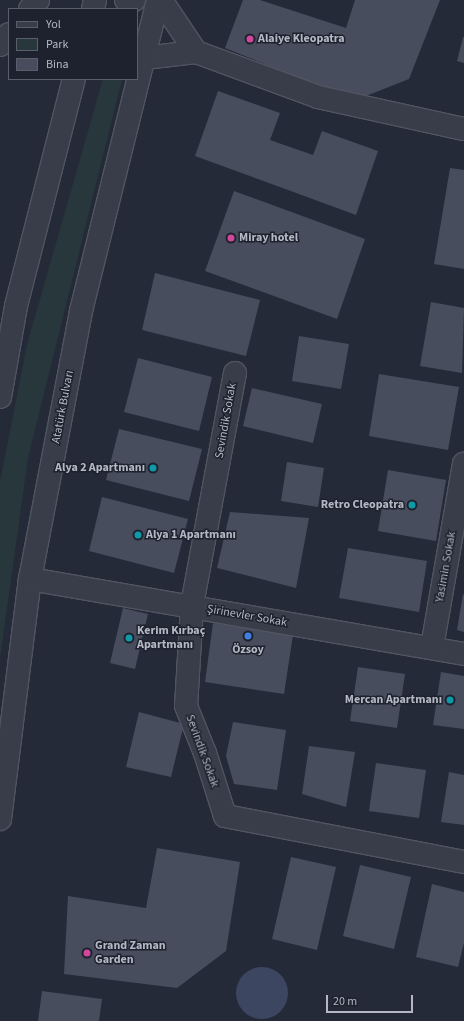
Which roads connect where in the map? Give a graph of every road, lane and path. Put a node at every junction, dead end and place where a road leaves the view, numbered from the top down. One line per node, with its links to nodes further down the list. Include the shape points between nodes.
1 (38, 0): 5 (street)
2 (126, 0): 3 (street)
3 (134, 0)
4 (159, 0): 8 (street); 9 (street, Atatürk Bulvarı)
5 (31, 8)
6 (8, 35): 7 (street)
7 (0, 45)
8 (196, 52): 9 (street); 11 (street, via 318,97)
9 (144, 58): 15 (street, Atatürk Bulvarı, via 81,311)
10 (74, 80): 13 (street, via 16,306)
11 (464, 129)
12 (235, 373): 16 (street, Sevindik Sokak)
13 (0, 397)
14 (464, 464): 17 (street, Yasimin Sokak)
15 (30, 579): 16 (street, Şirinevler Sokak); 19 (street, Atatürk Bulvarı)
16 (192, 606): 17 (street, Şirinevler Sokak); 20 (street, Sevindik Sokak, via 186,706 205,753 225,816)
17 (432, 647): 18 (street, Şirinevler Sokak)
18 (464, 654)
19 (0, 819)
20 (464, 862)

